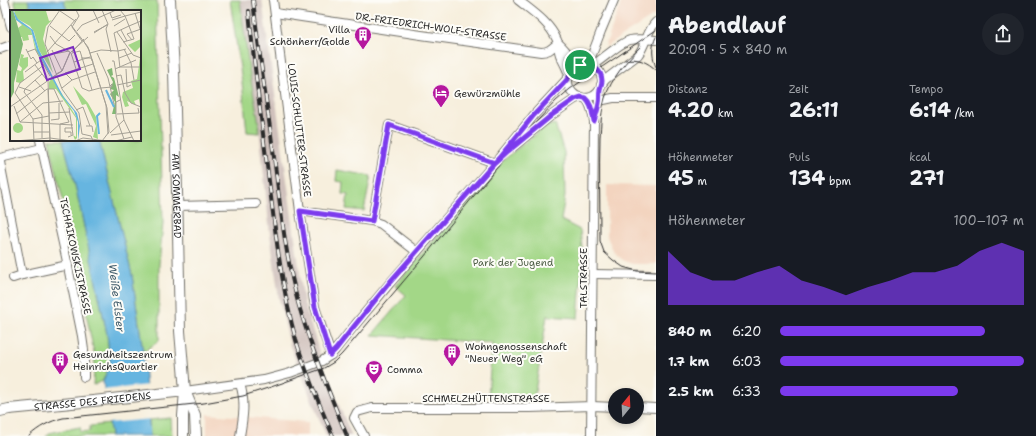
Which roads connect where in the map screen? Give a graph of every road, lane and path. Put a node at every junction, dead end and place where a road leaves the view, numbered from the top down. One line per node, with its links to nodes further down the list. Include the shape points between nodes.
1 (4, 0): 8 (street)
2 (170, 0): 27 (main road, AM SOMMERBAD)
3 (273, 0): 6 (street, LOUIS-SCHLUTTER-STRASSE)
4 (518, 0): 11 (street, via 548,26)
5 (614, 0): 14 (street)
6 (275, 13): 11 (street, DR.-FRIEDRICH-WOLF-STRASSE, via 541,52 547,52); 28 (street, LOUIS-SCHLUTTER-STRASSE)
7 (656, 22): 9 (street)
8 (10, 23)
9 (647, 40): 10 (street); 14 (street, via 630,40 596,63); 16 (street, via 638,55 606,79)
10 (656, 40)
11 (558, 43): 14 (street, via 574,60); 15 (street)
12 (10, 45): 13 (street)
13 (0, 49)
14 (586, 65): 15 (street, via 574,68); 16 (street, via 596,68 599,72)
15 (569, 76): 17 (street, via 570,89); 23 (street)
16 (601, 87): 17 (street, via 594,95); 19 (street, TALSTRASSE)
17 (583, 98): 20 (street, TALSTRASSE, via 589,101); 23 (street, via 575,99 552,115)
18 (656, 98): 19 (street, via 613,98)
19 (599, 101): 20 (street, TALSTRASSE)
20 (594, 121): 32 (street, TALSTRASSE)
21 (41, 144): 22 (street); 31 (street, TSCHAIKOWSKISTRASSE)
22 (0, 158)
23 (497, 161): 29 (street, via 389,125); 30 (street)
24 (0, 162): 25 (street)
25 (3, 197): 33 (street)
26 (256, 204): 27 (street)
27 (178, 206): 39 (main road, AM SOMMERBAD, via 180,331)
28 (300, 211): 29 (street); 36 (street, LOUIS-SCHLUTTER-STRASSE, via 315,307)
29 (372, 221): 30 (street, via 382,224)
30 (417, 252): 36 (street)
31 (68, 265): 33 (street); 37 (street, TSCHAIKOWSKISTRASSE, via 84,350)
32 (593, 274): 34 (street); 40 (street, TALSTRASSE)
33 (22, 275): 35 (street)
34 (656, 275)
35 (13, 278)
36 (330, 355): 38 (street, via 322,361 290,373)
37 (84, 377)
38 (240, 384): 39 (street); 47 (street, via 244,410)
39 (185, 391): 44 (main road, STRASSE DES FRIEDENS); 45 (main road); 46 (main road, via 195,415)
40 (592, 406): 41 (street, SCHMELZHÜTTENSTRASSE); 48 (street, SCHMELZHÜTTENSTRASSE, via 372,408 357,412 354,418); 49 (street, TALSTRASSE)
41 (608, 407)
42 (644, 407): 43 (street)
43 (656, 408)
44 (0, 411)
45 (183, 436)
46 (196, 436)
47 (240, 436)
48 (364, 436)
49 (591, 436)

